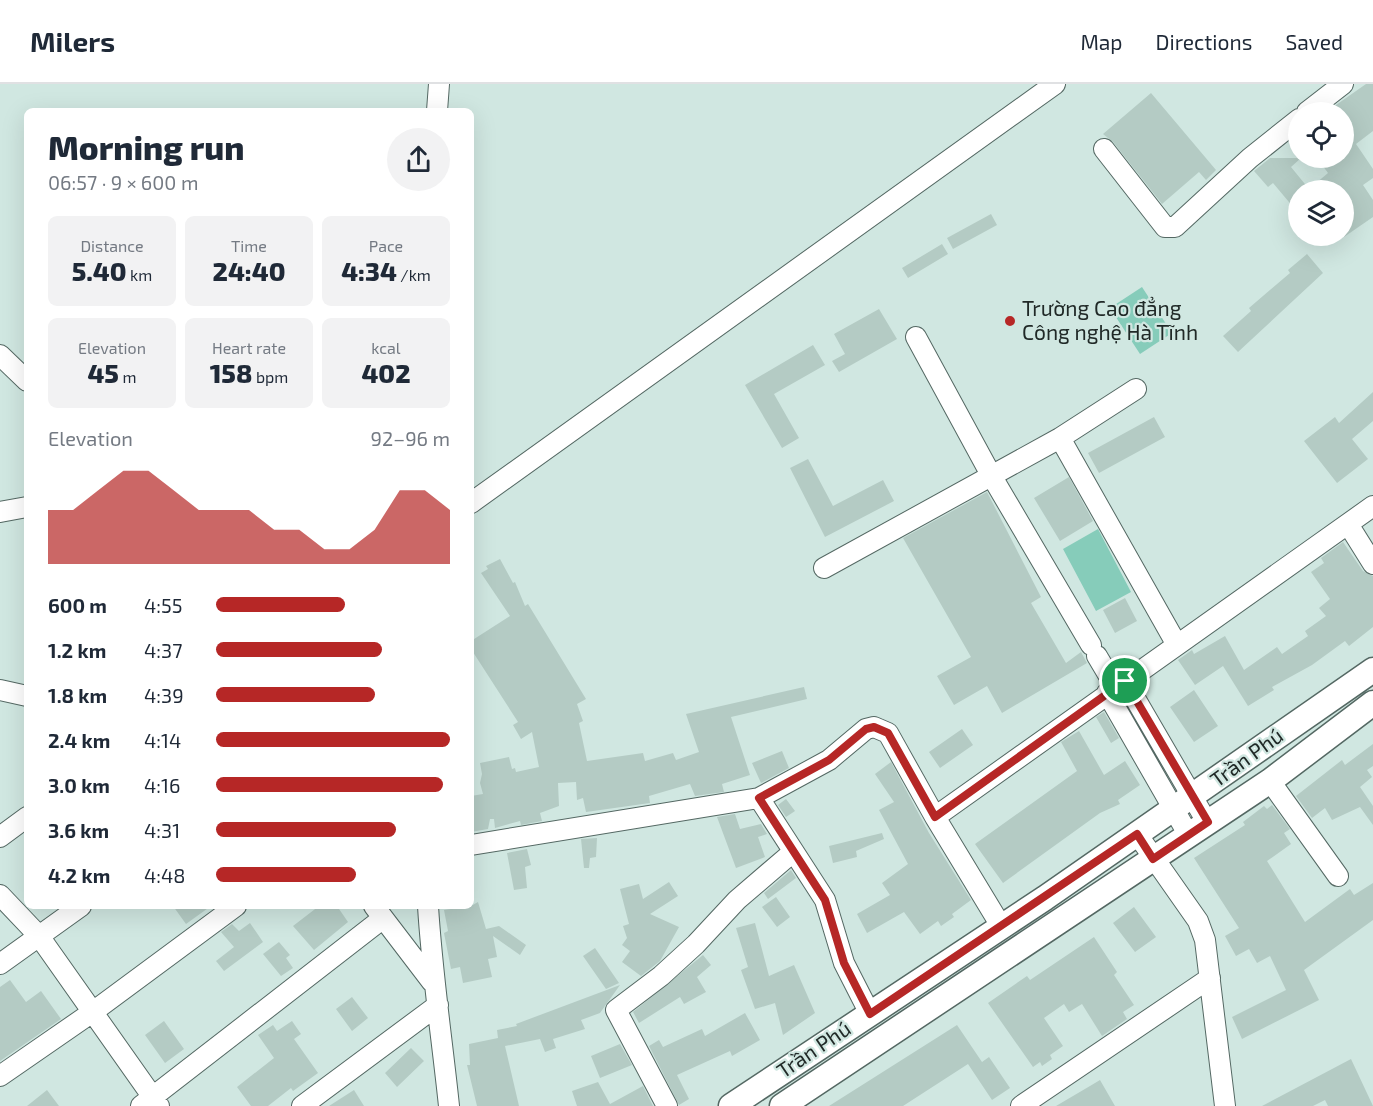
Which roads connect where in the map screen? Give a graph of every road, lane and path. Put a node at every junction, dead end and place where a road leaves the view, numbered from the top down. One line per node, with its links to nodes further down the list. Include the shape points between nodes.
1 (439, 84): 5 (street)
2 (1055, 84): 14 (street)
3 (1343, 84): 4 (street)
4 (1320, 102)
5 (437, 108)
6 (1288, 128): 7 (street, via 1170,228 1165,227)
7 (1104, 149)
8 (916, 338): 13 (street)
9 (0, 355): 10 (street)
10 (24, 378)
11 (1136, 389): 12 (street)
12 (1060, 438): 13 (street); 21 (street)
13 (992, 475): 20 (street); 23 (street)
14 (474, 501)
15 (1373, 506): 18 (street)
16 (24, 508): 17 (street)
17 (0, 512)
18 (1348, 524): 19 (street); 21 (street)
19 (1373, 564)
20 (824, 568)
21 (1177, 645): 23 (street)
22 (1373, 669): 29 (main road, Trần Phú)
23 (1116, 687): 29 (street); 30 (street)
24 (0, 690): 25 (street)
25 (24, 695)
26 (1373, 703): 27 (main road, Trần Phú)
27 (1270, 781): 32 (main road, Trần Phú); 38 (street)
28 (759, 798): 30 (street, via 829,760 866,729 874,727 888,733); 35 (street); 36 (street)
29 (1183, 803): 32 (street); 33 (main road, Trần Phú)
30 (935, 817): 44 (street)
31 (24, 819): 34 (street)
32 (1198, 828): 37 (main road, Trần Phú)
33 (1137, 834): 37 (street); 44 (main road, Trần Phú)
34 (0, 837)
35 (474, 845)
36 (793, 852): 51 (street, via 825,900 844,963); 56 (street, via 737,900 661,976 616,1010)
37 (1153, 859): 47 (street, via 1198,921); 58 (main road, Trần Phú)
38 (1338, 876)
39 (0, 896): 45 (street)
40 (77, 909): 45 (street)
41 (232, 909): 50 (street)
42 (428, 909): 48 (street)
43 (378, 913): 48 (street); 53 (street)
44 (1001, 926): 51 (main road, Trần Phú)
45 (39, 936): 46 (street); 50 (street)
46 (0, 964)
47 (1210, 978): 59 (street); 60 (street)
48 (432, 982): 49 (street)
49 (438, 1005): 54 (street); 55 (street)
50 (94, 1011): 52 (street); 53 (street)
51 (870, 1014): 57 (main road, Trần Phú)
52 (0, 1076)
53 (151, 1103)
54 (302, 1106)
55 (449, 1106)
56 (668, 1106)
57 (731, 1106)
58 (782, 1106)
59 (1021, 1106)
60 (1225, 1106)

